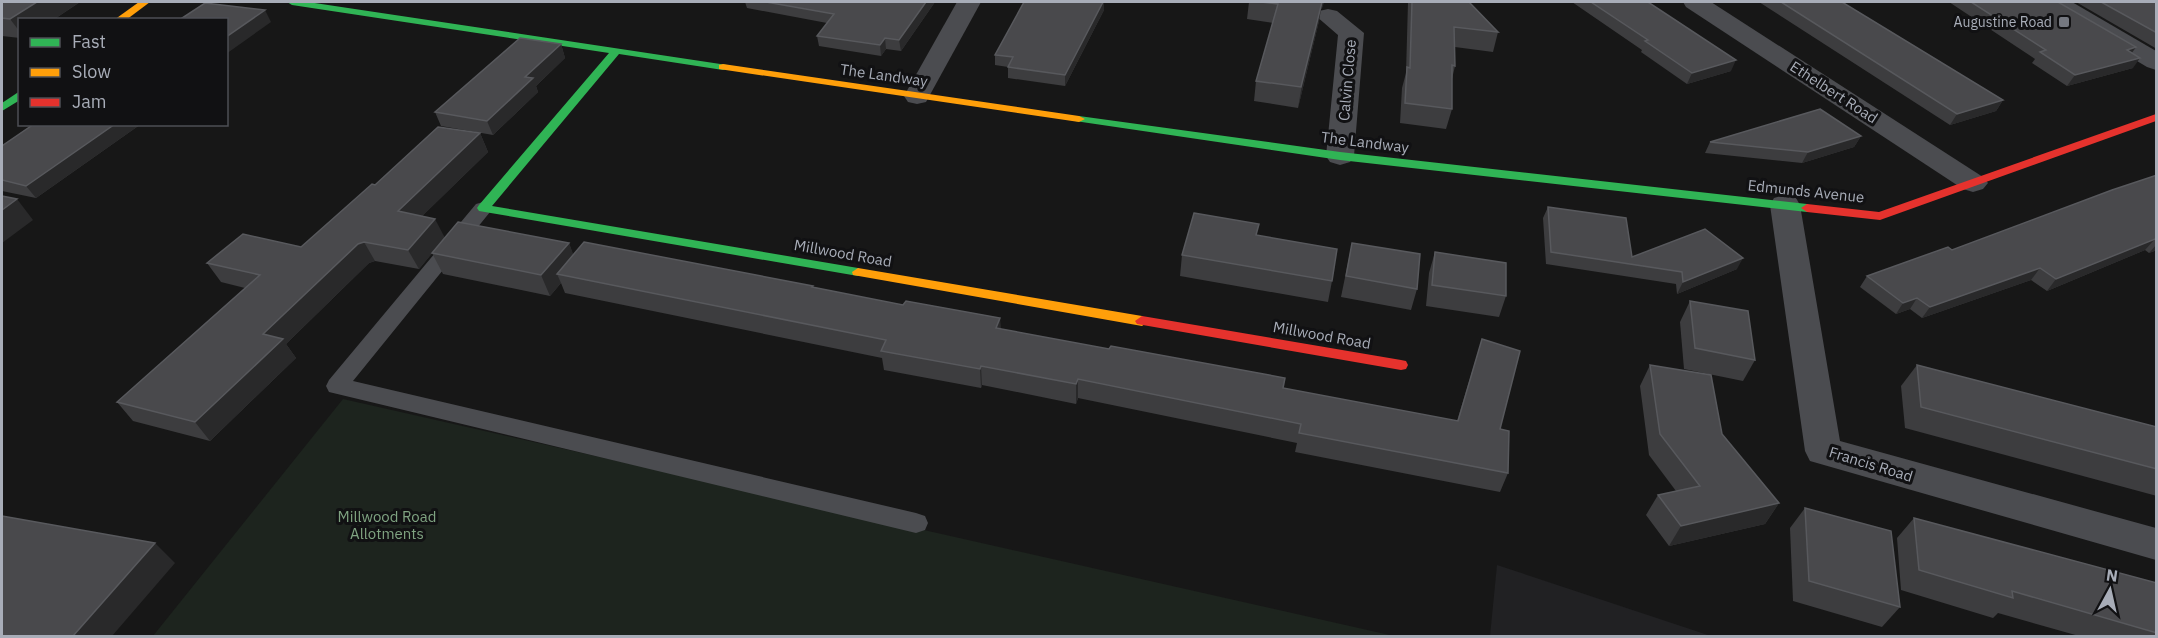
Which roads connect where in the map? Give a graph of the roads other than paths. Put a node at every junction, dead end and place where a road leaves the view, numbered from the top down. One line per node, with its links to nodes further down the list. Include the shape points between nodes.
1 (145, 2): 7 (street)
2 (292, 2): 8 (street, The Landway)
3 (969, 2): 11 (street)
4 (1695, 2): 16 (street, Ethelbert Road)
5 (2056, 2): 9 (street)
6 (1328, 16): 14 (street, Calvin Close, via 1352,33)
7 (122, 18)
8 (616, 51): 11 (street, The Landway); 18 (street)
9 (2157, 62)
10 (18, 96): 12 (street)
11 (917, 96): 14 (street, The Landway)
12 (2, 108)
13 (2157, 117): 16 (street, Edmunds Avenue)
14 (1340, 156): 15 (street, The Landway)
15 (1473, 171): 17 (street, Edmunds Avenue)
16 (1973, 183): 17 (street, Edmunds Avenue, via 1880,216)
17 (1785, 205): 21 (street, Francis Road, via 1823,452)
18 (483, 208): 19 (street, Millwood Road); 20 (lane, via 337,386)
19 (1401, 366)
20 (916, 523)
21 (2157, 544)

